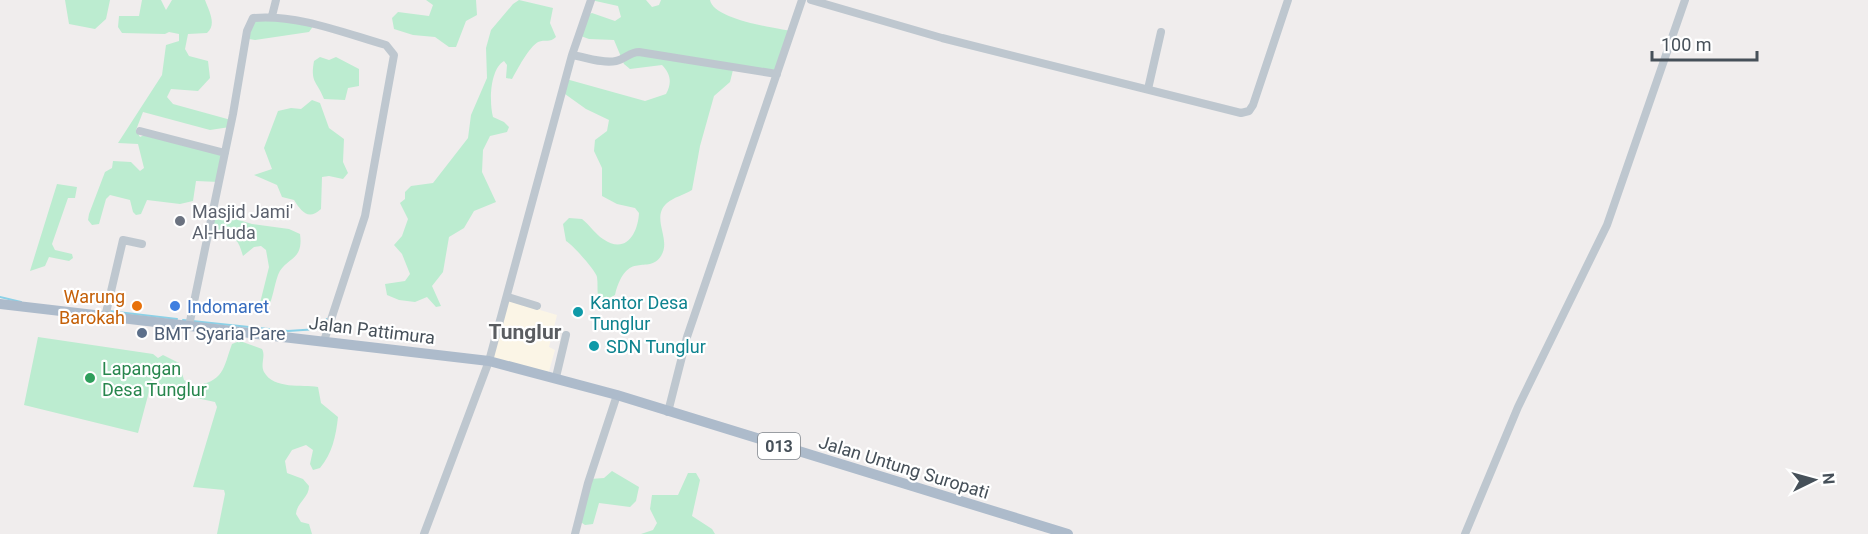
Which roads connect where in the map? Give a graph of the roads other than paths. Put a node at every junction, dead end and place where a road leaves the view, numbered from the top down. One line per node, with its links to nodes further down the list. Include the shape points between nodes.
1 (276, 0): 7 (street)
2 (591, 0): 9 (street)
3 (802, 0): 10 (street)
4 (811, 0): 11 (street, via 942,38)
5 (1288, 0): 11 (street, via 1249,111 1241,113)
6 (1685, 0): 29 (street, via 1607,225 1518,407)
7 (272, 16): 13 (street, via 250,21); 21 (street, via 386,45 394,56 365,216)
8 (1161, 32): 11 (street)
9 (572, 55): 10 (street, via 609,62 639,52); 15 (street)
10 (777, 74): 25 (street, via 687,338)
11 (1148, 89)
12 (140, 131): 13 (street)
13 (225, 153): 19 (street)
14 (142, 244): 18 (street, via 123,240)
15 (508, 297): 17 (street); 22 (street)
16 (0, 304): 18 (main road, Jalan Pattimura / 013)
17 (537, 306)
18 (106, 312): 19 (main road, Jalan Pattimura / 013)
19 (189, 322): 21 (main road, Jalan Pattimura / 013)
20 (566, 335): 23 (street)
21 (324, 341): 22 (main road, Jalan Pattimura / 013)
22 (489, 362): 23 (main road, Jalan Untung Suropati / 013); 26 (street)
23 (556, 377): 24 (main road, Jalan Untung Suropati / 013)
24 (618, 395): 25 (main road, Jalan Untung Suropati / 013); 27 (street)
25 (668, 412): 28 (main road, Jalan Untung Suropati / 013)
26 (424, 534)
27 (575, 534)
28 (1068, 534)
29 (1465, 534)

